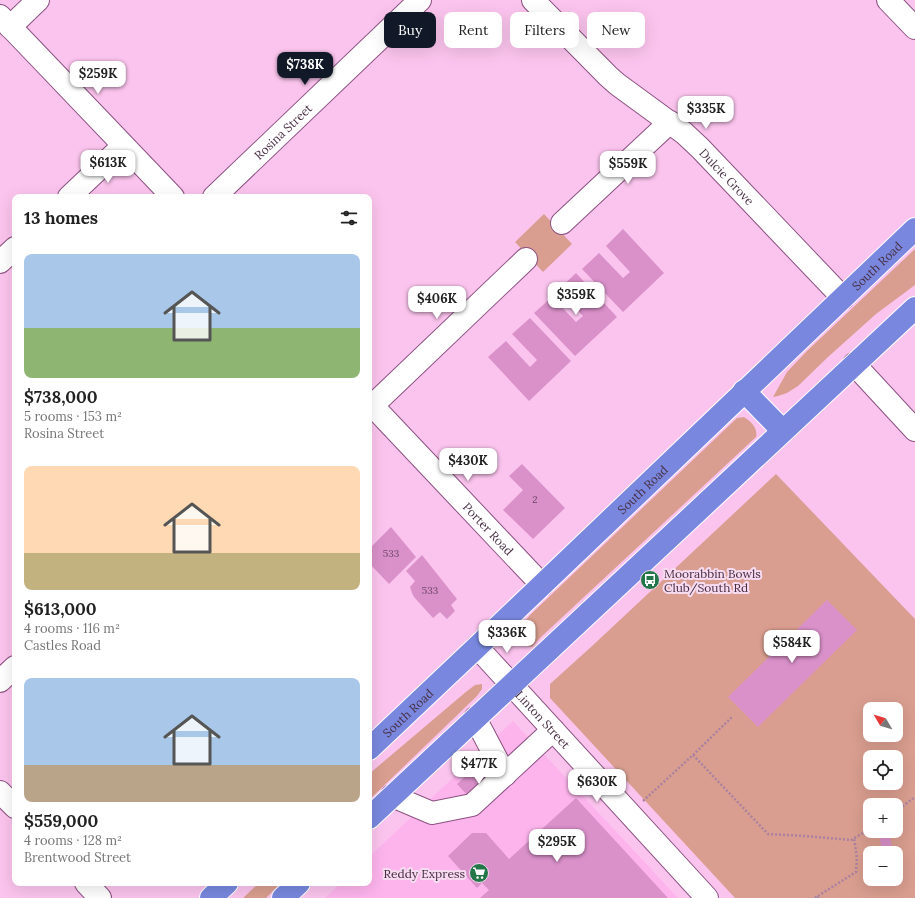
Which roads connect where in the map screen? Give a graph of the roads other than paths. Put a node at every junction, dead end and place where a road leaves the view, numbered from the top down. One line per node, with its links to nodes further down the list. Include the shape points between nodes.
1 (38, 0): 5 (street)
2 (420, 0): 11 (street, Rosina Street)
3 (533, 0): 7 (street, Dulcie Grove, via 608,76)
4 (888, 0): 6 (street)
5 (5, 21): 8 (street)
6 (915, 28)
7 (670, 122): 12 (street); 17 (street, Dulcie Grove, via 700,148)
8 (123, 146): 9 (street); 10 (street)
9 (72, 194)
10 (170, 194)
11 (217, 194)
12 (562, 223)
13 (915, 229): 17 (highway, South Road)
14 (12, 251): 16 (street)
15 (526, 259): 21 (street)
16 (0, 262)
17 (843, 298): 20 (highway, South Road)
18 (915, 308): 19 (highway)
19 (854, 364): 23 (street); 24 (highway)
20 (744, 391): 24 (highway); 25 (highway, South Road)
21 (372, 402)
22 (372, 406): 25 (street, Porter Road)
23 (915, 430)
24 (783, 431): 29 (highway)
25 (542, 585): 26 (highway, South Road)
26 (477, 647): 29 (street, Linton Street); 32 (highway, South Road)
27 (12, 670): 28 (street)
28 (0, 681)
29 (511, 684): 30 (highway); 31 (street, Linton Street)
30 (475, 718): 33 (street); 35 (highway)
31 (554, 730): 33 (street); 44 (street, Linton Street)
32 (372, 746)
33 (505, 775): 35 (street, via 472,805 432,813)
34 (0, 792): 36 (street)
35 (392, 796): 37 (highway)
36 (12, 804)
37 (372, 815)
38 (89, 886): 41 (street)
39 (224, 886): 42 (highway)
40 (296, 886): 43 (highway)
41 (100, 898)
42 (211, 898)
43 (284, 898)
44 (707, 898)

